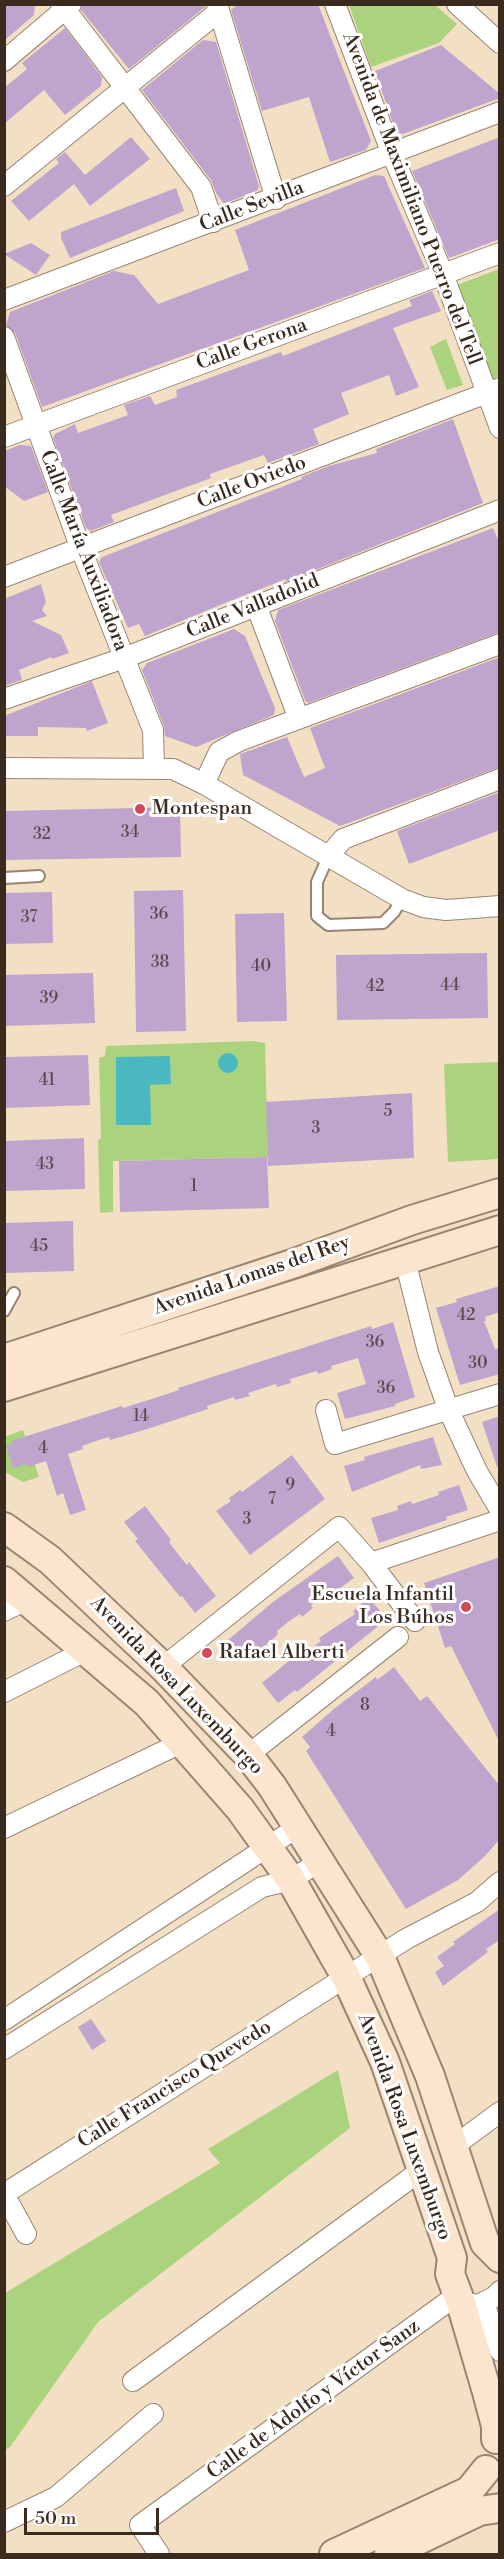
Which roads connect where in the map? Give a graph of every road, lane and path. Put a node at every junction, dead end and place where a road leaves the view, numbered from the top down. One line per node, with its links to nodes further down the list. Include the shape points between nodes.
1 (335, 4): 11 (street, Avenida de Maximiliano Puerro del Tell)
2 (457, 4): 5 (street)
3 (65, 6): 8 (street); 9 (street)
4 (217, 8): 9 (street); 13 (street)
5 (478, 23): 6 (street); 7 (street)
6 (500, 26)
7 (500, 43)
8 (4, 60)
9 (124, 88): 12 (street); 14 (street, via 201,187)
10 (500, 112): 11 (street, Calle Sevilla)
11 (392, 154): 13 (street, Calle Sevilla); 16 (street, Avenida de Maximiliano Puerro del Tell)
12 (4, 186)
13 (276, 199): 14 (street, Calle Sevilla)
14 (213, 222): 17 (street, Calle Sevilla)
15 (500, 253): 16 (street, Calle Gerona)
16 (443, 274): 19 (street, Avenida de Maximiliano Puerro del Tell); 20 (street, Calle Gerona)
17 (4, 300)
18 (4, 337): 20 (street, Calle María Auxiliadora)
19 (493, 390): 21 (street, Avenida de Maximiliano Puerro del Tell); 24 (street, Calle Oviedo)
20 (35, 425): 22 (street, Calle Gerona); 24 (street, Calle María Auxiliadora)
21 (500, 428)
22 (4, 437)
23 (500, 510): 26 (street, Calle Valladolid)
24 (81, 549): 25 (street, Calle Oviedo); 28 (street, Calle María Auxiliadora)
25 (4, 577)
26 (256, 605): 28 (street, Calle Valladolid); 30 (street)
27 (500, 644): 30 (street)
28 (124, 658): 29 (street, Calle Valladolid); 31 (street, Calle María Auxiliadora, via 153,730)
29 (4, 699)
30 (299, 719): 34 (street, via 219,752)
31 (153, 767): 32 (street); 34 (street, via 173,769)
32 (4, 768)
33 (500, 779): 35 (street, via 343,839)
34 (204, 784): 35 (street)
35 (328, 857): 38 (street); 38 (lane, via 317,882 317,916 328,925 383,923)
36 (39, 876): 37 (lane)
37 (4, 878)
38 (402, 899): 39 (street, via 446,910)
39 (500, 906)
40 (500, 1193): 45 (main road, Avenida Lomas del Rey)
41 (500, 1230): 42 (main road, Avenida Lomas del Rey)
42 (405, 1260): 46 (main road, Avenida Lomas del Rey); 49 (street, via 428,1352)
43 (14, 1293): 44 (lane)
44 (4, 1311)
45 (4, 1359)
46 (4, 1387)
47 (500, 1394): 49 (street)
48 (326, 1410): 49 (street, via 335,1444)
49 (449, 1411): 50 (street)
50 (500, 1510)
51 (500, 1520): 53 (street)
52 (4, 1527): 59 (main road, Avenida Rosa Luxemburgo, via 50,1560)
53 (371, 1563): 56 (street); 59 (street, via 339,1527)
54 (4, 1581): 55 (main road, Avenida Rosa Luxemburgo)
55 (16, 1605): 58 (main road, Avenida Rosa Luxemburgo)
56 (415, 1621)
57 (398, 1636): 62 (street)
58 (87, 1650): 60 (street); 61 (main road, Avenida Rosa Luxemburgo, via 147,1703)
59 (163, 1667): 62 (main road, Avenida Rosa Luxemburgo)
60 (4, 1692)
61 (183, 1742): 64 (street); 65 (main road, Avenida Rosa Luxemburgo)
62 (248, 1755): 63 (main road, Avenida Rosa Luxemburgo)
63 (298, 1827): 65 (street); 66 (main road, Avenida Rosa Luxemburgo)
64 (4, 1828)
65 (268, 1847): 67 (street); 68 (main road, Avenida Rosa Luxemburgo)
66 (320, 1861): 68 (street); 71 (main road, Avenida Rosa Luxemburgo)
67 (219, 1880): 70 (street); 73 (street)
68 (291, 1880): 70 (street, via 261,1887); 72 (main road, Avenida Rosa Luxemburgo)
69 (500, 1882): 71 (street, Calle Francisco Quevedo, via 477,1902)
70 (238, 1901): 74 (street)
71 (380, 1956): 72 (street, Calle Francisco Quevedo); 76 (main road, Avenida Rosa Luxemburgo, via 430,2076)
72 (346, 1977): 77 (main road, Avenida Rosa Luxemburgo, via 385,2062); 78 (street, Calle Francisco Quevedo)
73 (4, 2020)
74 (4, 2049)
75 (500, 2112): 76 (street)
76 (454, 2146): 80 (main road, Avenida Rosa Luxemburgo)
77 (423, 2169): 81 (main road, Avenida Rosa Luxemburgo); 84 (street)
78 (4, 2194): 79 (street, Calle Francisco Quevedo)
79 (26, 2234)
80 (494, 2250): 81 (street, via 473,2242 461,2247)
81 (452, 2258): 82 (main road, Avenida Rosa Luxemburgo, via 450,2274)
82 (475, 2298): 83 (street); 86 (main road, Avenida Rosa Luxemburgo); 90 (street, Calle de Adolfo y Víctor Sanz, via 140,2526)
83 (500, 2350)
84 (133, 2381)
85 (153, 2414): 89 (street, via 56,2497)
86 (498, 2438): 87 (main road, Avenida Rosa Luxemburgo, via 487,2455)
87 (486, 2470): 88 (main road, via 490,2491); 91 (main road, via 469,2491)
88 (500, 2508): 92 (main road, via 478,2511)
89 (4, 2522)
90 (159, 2554)
91 (334, 2554)
92 (389, 2554)

